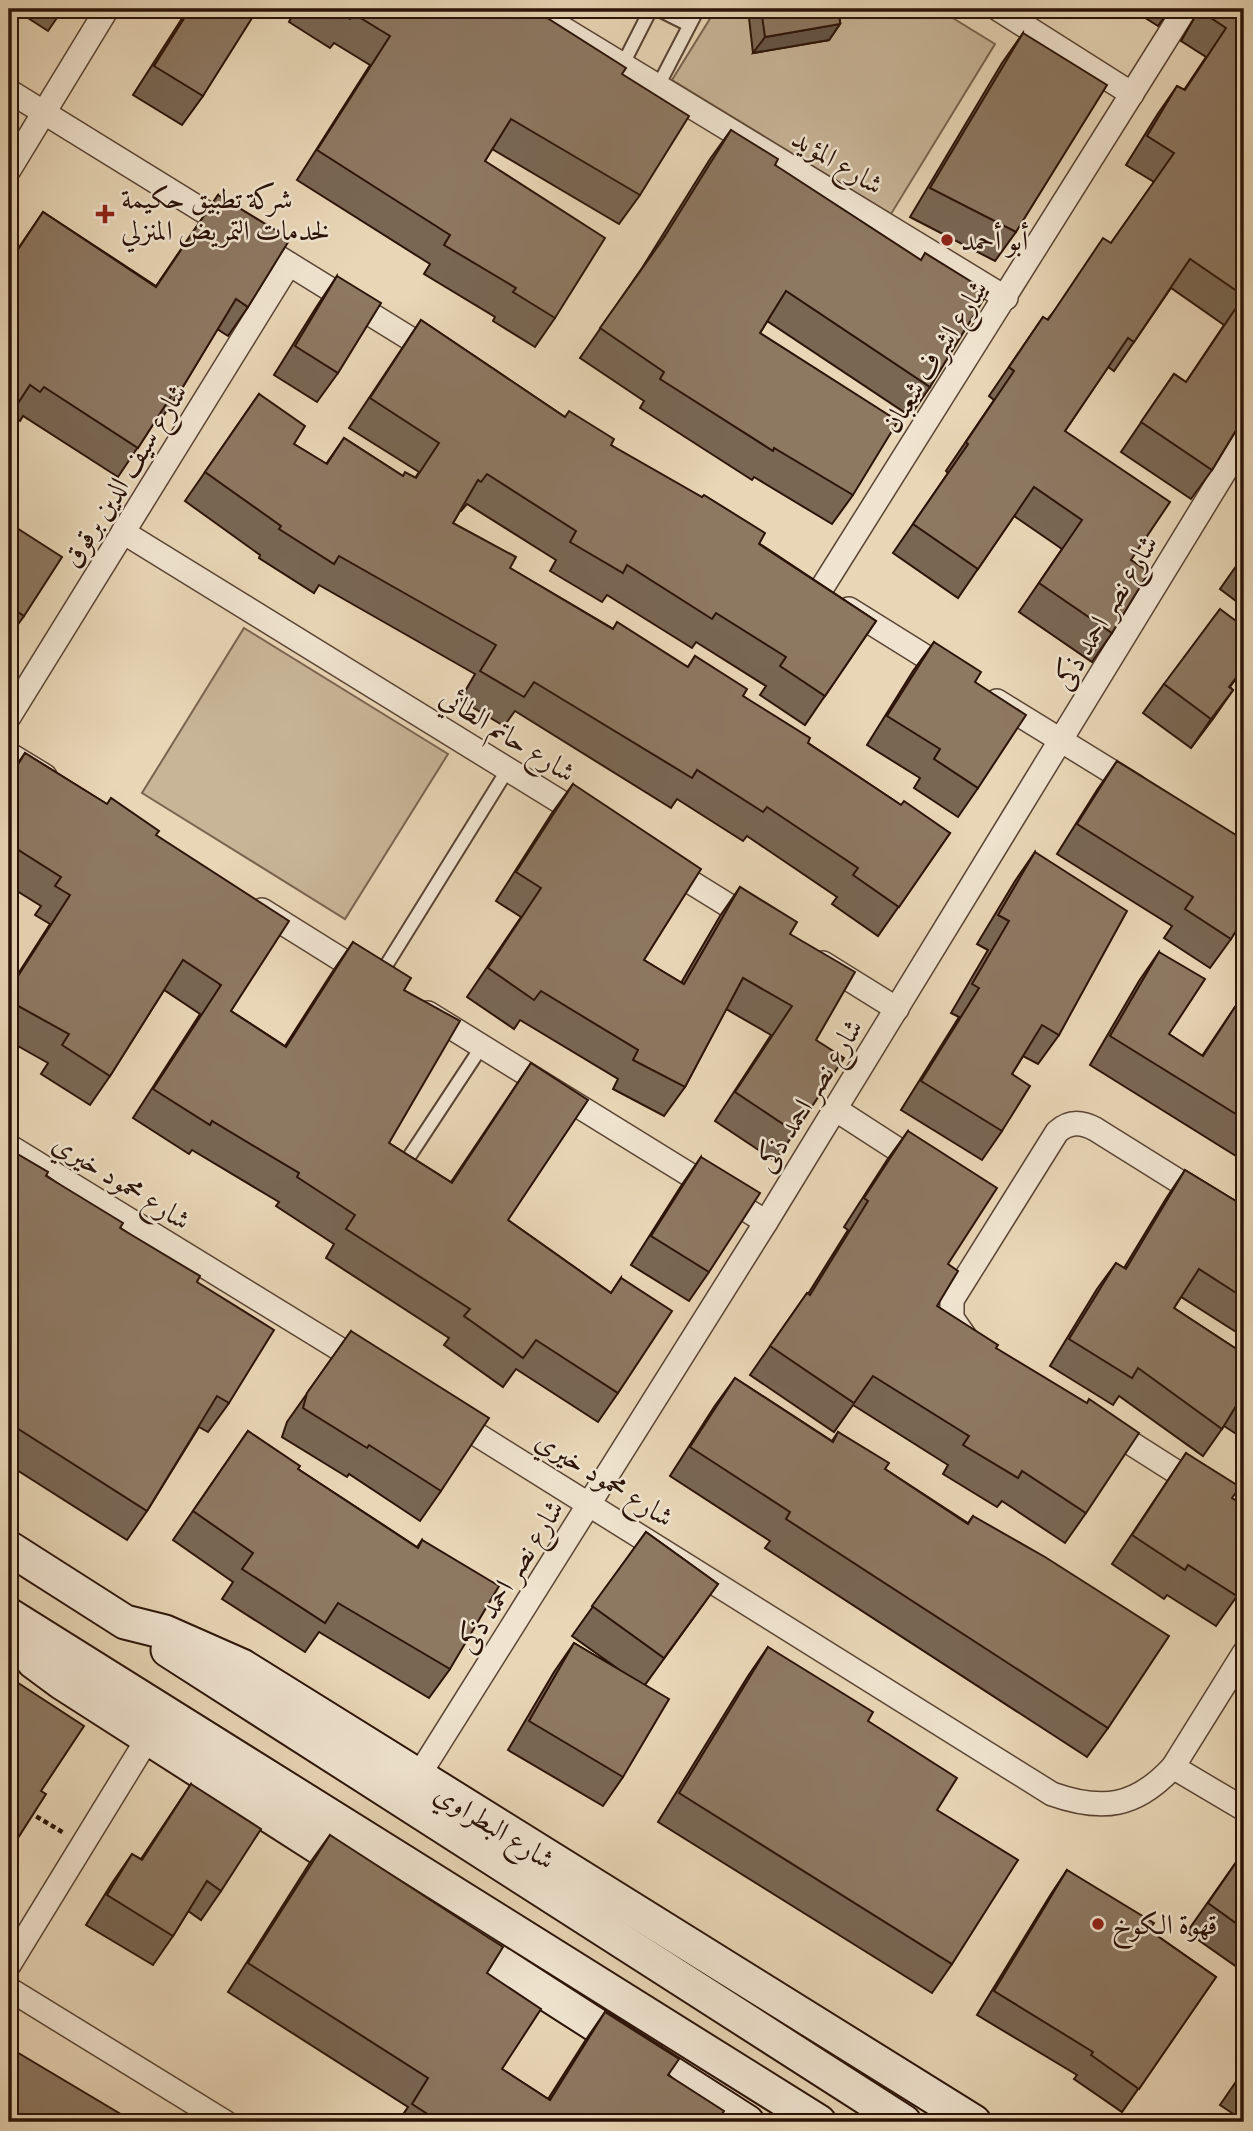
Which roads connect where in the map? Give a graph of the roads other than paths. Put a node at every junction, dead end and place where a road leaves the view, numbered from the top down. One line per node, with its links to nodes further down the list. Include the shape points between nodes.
1 (107, 9): 13 (street)
2 (531, 9): 9 (street, شارع المؤيد)
3 (651, 9): 9 (lane)
4 (657, 9): 8 (lane)
5 (698, 9): 8 (lane)
6 (998, 9): 12 (street)
7 (1185, 9): 12 (street, شارع اشرف شعبان)
8 (689, 25): 10 (lane)
9 (623, 64): 10 (street, شارع المؤيد)
10 (658, 86): 16 (street, شارع المؤيد)
11 (9, 91): 13 (street)
12 (1132, 94): 16 (street, شارع اشرف شعبان)
13 (44, 113): 14 (street); 15 (street)
14 (9, 170)
15 (289, 264): 17 (street); 20 (street, شارع سيف الدين برقوق)
16 (1006, 298): 22 (street, شارع اشرف شعبان)
17 (454, 365)
18 (1244, 439): 19 (street, شارع نصر احمد ذكى)
19 (1234, 477): 24 (street, شارع نصر احمد ذكى)
20 (123, 532): 23 (street, شارع سيف الدين برقوق); 26 (street, شارع حاتم الطائي)
21 (796, 576): 22 (street)
22 (820, 591): 24 (street)
23 (9, 718)
24 (1062, 741): 28 (street); 35 (street, شارع نصر احمد ذكى)
25 (9, 754): 27 (street)
26 (508, 769): 29 (street, شارع حاتم الطائي); 34 (lane)
27 (68, 790)
28 (1153, 797)
29 (602, 827)
30 (649, 856): 32 (street)
31 (246, 900): 34 (street)
32 (767, 929)
33 (802, 951): 35 (street)
34 (376, 981): 36 (street)
35 (897, 1009): 37 (street, شارع نصر احمد ذكى)
36 (482, 1046): 39 (lane); 43 (street)
37 (835, 1109): 40 (street); 43 (street, شارع نصر احمد ذكى)
38 (9, 1146): 46 (street, شارع محمود خيري)
39 (407, 1160)
40 (935, 1174)
41 (980, 1202): 42 (street)
42 (1002, 1217): 44 (street, via 1057,1132 1075,1123 1095,1129); 45 (street, via 952,1300 955,1326)
43 (766, 1222): 49 (street, شارع نصر احمد ذكى)
44 (1244, 1222)
45 (979, 1347)
46 (389, 1380)
47 (436, 1409): 49 (street, شارع محمود خيري)
48 (1083, 1413): 50 (street)
49 (591, 1504): 58 (street, شارع محمود خيري, via 1052,1794 1090,1805 1109,1805 1145,1793); 59 (street, شارع نصر احمد ذكى)
50 (1244, 1516)
51 (9, 1548): 53 (street, شارع البطراوي)
52 (9, 1615): 67 (street)
53 (125, 1622): 59 (street, شارع البطراوي, via 175,1636 242,1666); 68 (street)
54 (9, 1630): 57 (street, via 34,1662)
55 (1244, 1653): 56 (street, شارع محمود خيري)
56 (1235, 1687): 58 (street, شارع محمود خيري)
57 (148, 1738): 61 (street); 63 (street)
58 (1174, 1767): 60 (street)
59 (417, 1778): 69 (street, شارع البطراوي)
60 (1244, 1809)
61 (383, 1889)
62 (430, 1919): 66 (street)
63 (9, 1965)
64 (9, 1989): 65 (street)
65 (225, 2122)
66 (747, 2122)
67 (819, 2122)
68 (904, 2122)
69 (974, 2122)

